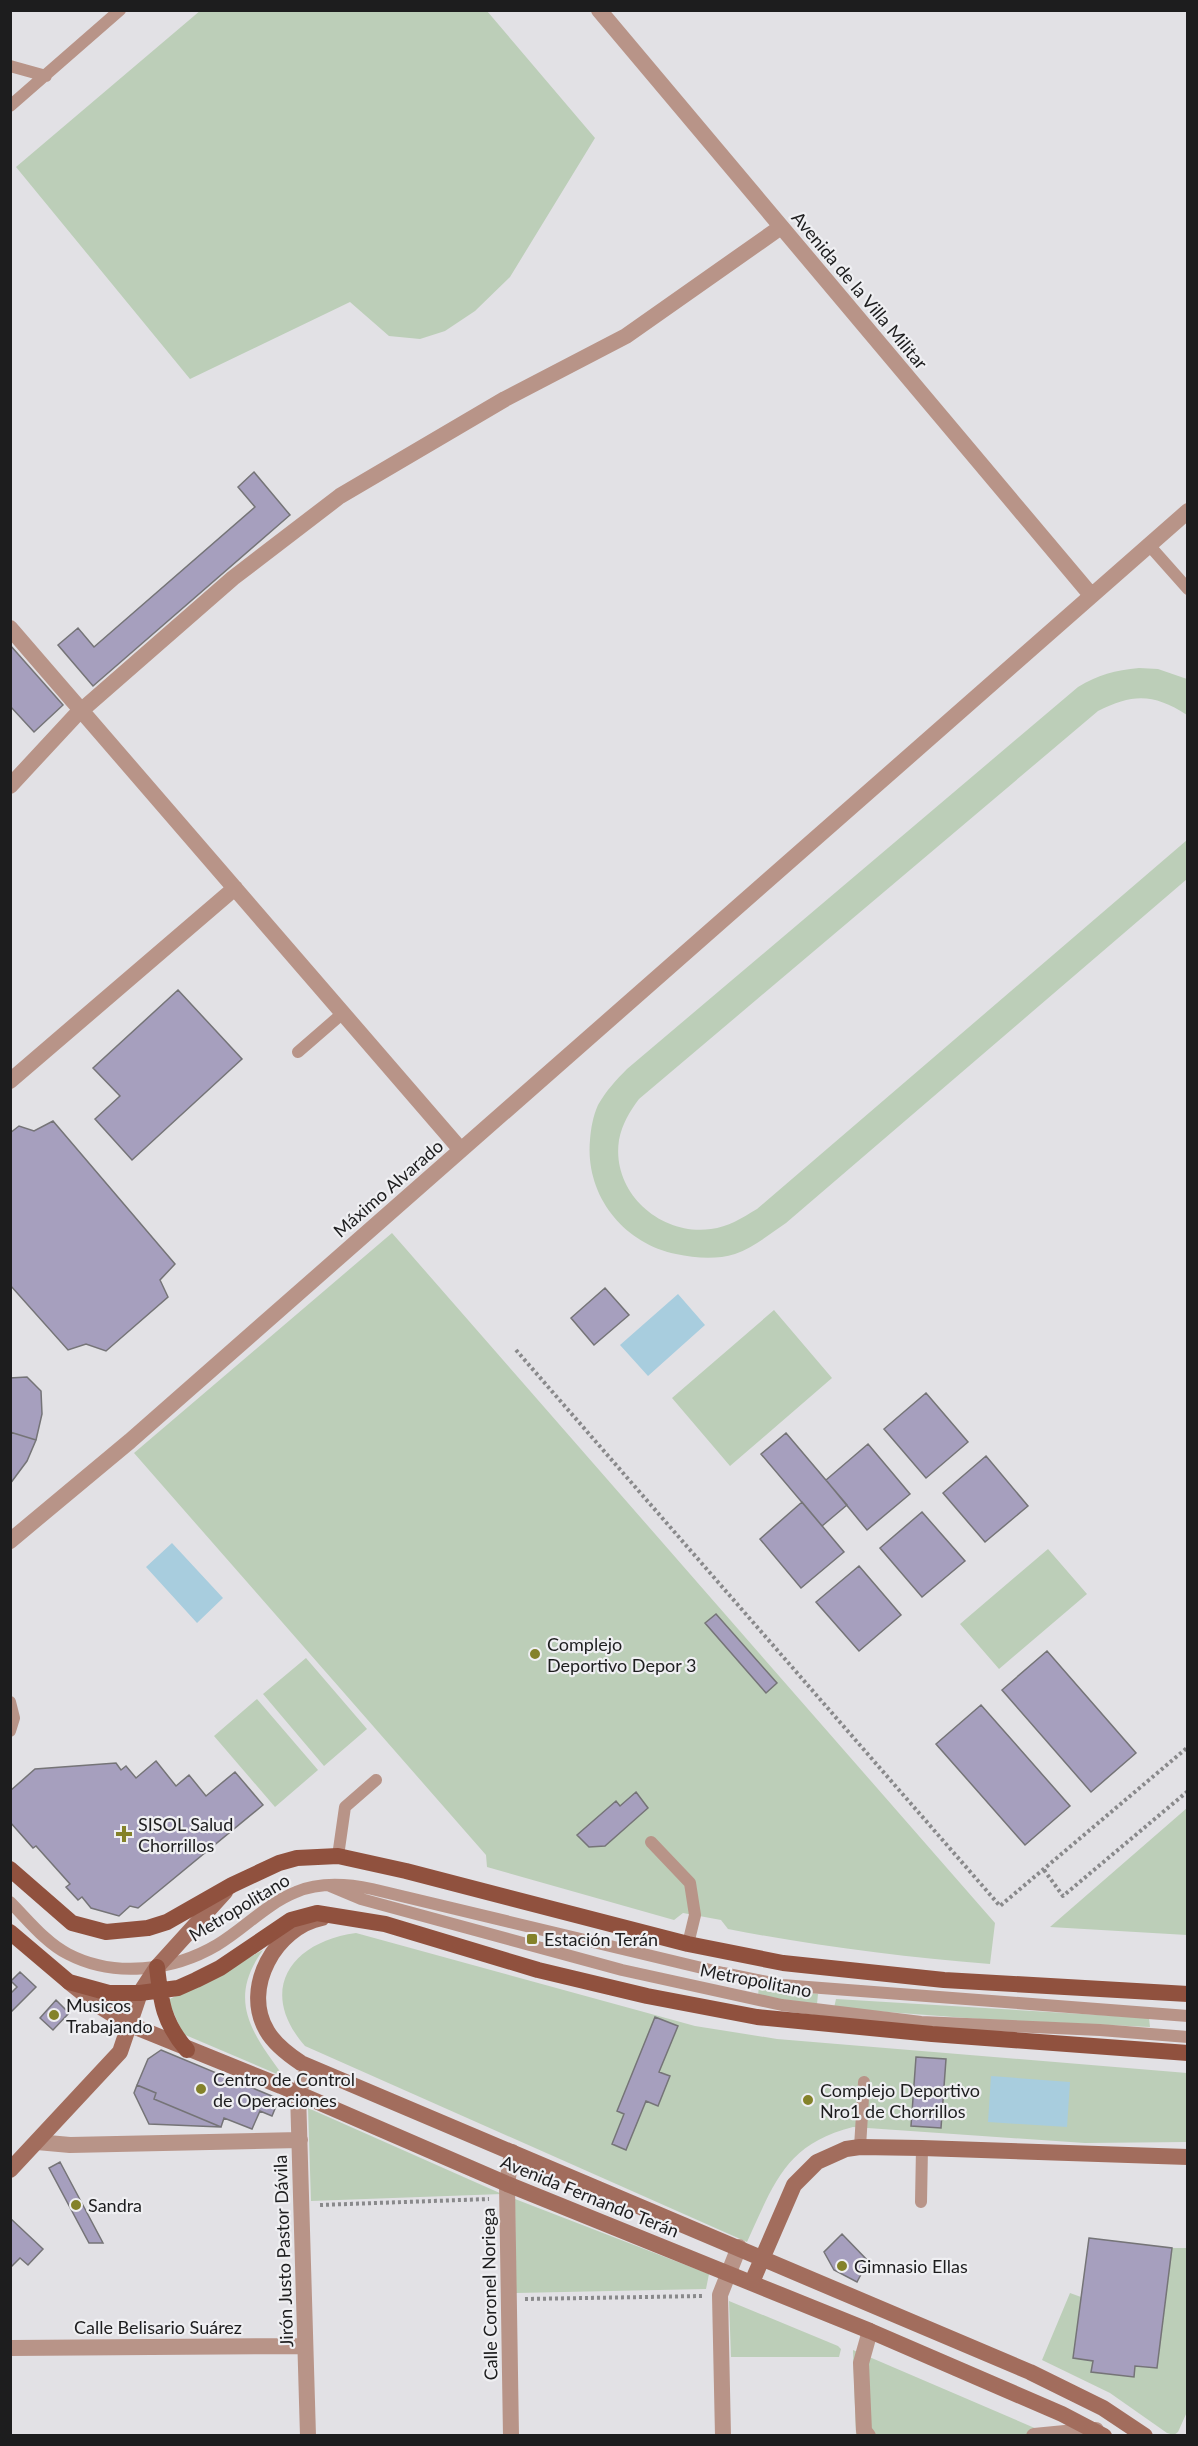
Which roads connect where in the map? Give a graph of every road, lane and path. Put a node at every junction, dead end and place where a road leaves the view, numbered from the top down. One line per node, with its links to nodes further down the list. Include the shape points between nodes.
1 (120, 10): 4 (lane)
2 (599, 10): 6 (street, Avenida de la Villa Militar)
3 (10, 66): 4 (lane)
4 (46, 76): 5 (lane)
5 (10, 106)
6 (781, 227): 10 (street, Avenida de la Villa Militar); 12 (street, via 626,336 505,399 340,496 234,578)
7 (1188, 511): 8 (street, Máximo Alvarado)
8 (1148, 544): 9 (lane); 10 (street, Máximo Alvarado)
9 (1188, 589)
10 (1090, 595): 18 (street, Máximo Alvarado)
11 (10, 628): 12 (street)
12 (82, 710): 13 (street); 14 (street)
13 (10, 786)
14 (235, 888): 15 (street); 17 (street)
15 (343, 1013): 16 (lane); 18 (street)
16 (298, 1052)
17 (10, 1081)
18 (461, 1150): 20 (street, Máximo Alvarado, via 130,1441)
19 (516, 1350): 29 (path, via 1000,1906)
20 (10, 1541)
21 (10, 1702): 22 (lane, via 14,1718)
22 (10, 1731)
23 (1188, 1747): 29 (path)
24 (376, 1780): 27 (lane, via 345,1807)
25 (1188, 1791): 29 (path, via 1063,1896)
26 (651, 1842): 35 (lane, via 690,1883 695,1915)
27 (338, 1856): 30 (main road, via 297,1858); 35 (main road)
28 (10, 1869): 30 (main road, via 72,1923 106,1932 167,1922)
29 (1044, 1870)
30 (232, 1885): 36 (main road)
31 (330, 1886): 36 (lane, Metropolitano, via 297,1891 218,1944); 41 (lane, Metropolitano, via 376,1889 782,1985); 43 (lane, Metropolitano, via 362,1899 622,1970 782,2005 921,2022)
32 (10, 1902): 36 (lane, Metropolitano, via 67,1954 123,1969)
33 (336, 1915): 38 (main road, via 317,1913 291,1920 220,1968 178,1988); 45 (main road, via 386,1924 538,1970 757,2017); 46 (main road, Avenida Fernando Terán, via 303,1924 281,1941 268,1960 260,1984 260,2008 267,2031 282,2048)
34 (10, 1932): 37 (main road)
35 (688, 1944): 40 (main road, via 783,1963 944,1980)
36 (157, 1967): 38 (main road); 39 (main road)
37 (69, 1982): 39 (main road, via 109,1993); 42 (main road, Avenida Fernando Terán)
38 (160, 1991): 39 (main road); 44 (main road, via 170,2027)
39 (140, 1993): 42 (main road)
40 (1188, 1994)
41 (1188, 2016)
42 (128, 2024): 44 (main road, Avenida Fernando Terán); 50 (main road, via 120,2052)
43 (1188, 2037)
44 (187, 2050): 48 (main road, Avenida Fernando Terán)
45 (1188, 2053)
46 (309, 2067): 48 (street, Jirón Justo Pastor Dávila); 53 (main road, Avenida Fernando Terán)
47 (864, 2082): 51 (lane)
48 (298, 2093): 49 (street, Jirón Justo Pastor Dávila); 56 (main road, Avenida Fernando Terán)
49 (300, 2140): 50 (street, via 70,2145); 58 (street, Jirón Justo Pastor Dávila)
50 (37, 2142): 55 (main road)
51 (860, 2147): 52 (main road); 60 (main road, via 817,2162 794,2185)
52 (922, 2148): 54 (main road); 57 (lane)
53 (512, 2152): 56 (street, Calle Coronel Noriega); 59 (main road, Avenida Fernando Terán)
54 (1188, 2157)
55 (10, 2170)
56 (507, 2191): 58 (path); 61 (main road, Avenida Fernando Terán); 64 (street, Calle Coronel Noriega)
57 (921, 2202)
58 (301, 2205): 66 (street, Jirón Justo Pastor Dávila)
59 (739, 2247): 60 (main road, Avenida Fernando Terán); 61 (street)
60 (763, 2257): 62 (main road); 74 (main road, Avenida Fernando Terán, via 1030,2372 1103,2408)
61 (728, 2273): 62 (main road, Avenida Fernando Terán); 63 (street)
62 (752, 2282): 65 (main road, Avenida Fernando Terán)
63 (720, 2295): 64 (path); 71 (street)
64 (509, 2300): 70 (street, Calle Coronel Noriega)
65 (870, 2331): 68 (main road, Avenida Fernando Terán); 72 (street, via 861,2363 864,2431)
66 (305, 2346): 67 (street, Calle Belisario Suárez); 69 (street, Jirón Justo Pastor Dávila)
67 (10, 2348)
68 (1100, 2433): 73 (street)
69 (308, 2436)
70 (511, 2436)
71 (723, 2436)
72 (868, 2436)
73 (1034, 2436)
74 (1145, 2436)

